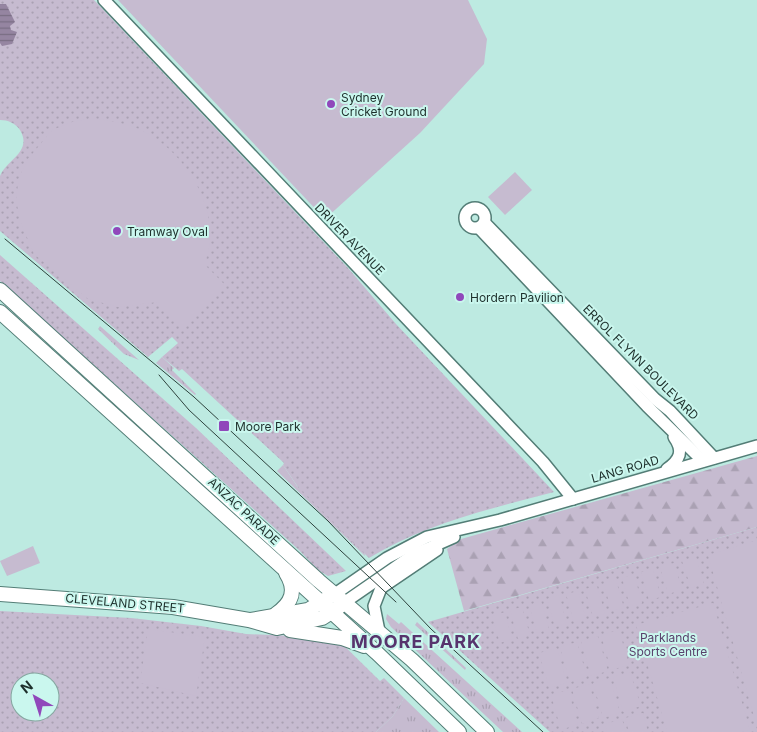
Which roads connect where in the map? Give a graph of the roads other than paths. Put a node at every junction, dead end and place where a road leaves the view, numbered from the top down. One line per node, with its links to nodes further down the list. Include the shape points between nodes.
1 (104, 0): 8 (street, DRIVER AVENUE, via 548,467)
2 (0, 290): 13 (main road, ANZAC PARADE)
3 (0, 312): 11 (main road, ANZAC PARADE)
4 (664, 423): 6 (street, ERROL FLYNN BOULEVARD); 6 (street, ERROL FLYNN BOULEVARD, via 482,225 670,411); 7 (street, via 680,446 680,454)
5 (757, 446): 6 (street, LANG ROAD)
6 (708, 460): 7 (street, LANG ROAD)
7 (661, 473): 8 (street, LANG ROAD)
8 (573, 499): 9 (street, LANG ROAD)
9 (500, 520): 10 (street, LANG ROAD); 13 (street, LANG ROAD, via 448,531 412,544 386,558)
10 (462, 534): 13 (street, LANG ROAD, via 433,544); 17 (street, via 382,588 374,606)
11 (284, 570): 14 (main road, ANZAC PARADE); 16 (main road, via 292,585 292,596)
12 (0, 594): 16 (main road, CLEVELAND STREET, via 173,607 249,620)
13 (340, 598): 14 (main road, CLEVELAND STREET); 15 (main road, CLEVELAND STREET); 17 (main road, ANZAC PARADE)
14 (322, 603): 15 (main road, ANZAC PARADE); 16 (main road, CLEVELAND STREET)
15 (332, 612): 16 (main road, CLEVELAND STREET, via 303,624); 18 (main road, ANZAC PARADE)
16 (277, 621): 18 (main road, via 352,640)
17 (379, 631): 20 (main road, ANZAC PARADE)
18 (377, 653): 19 (main road, ANZAC PARADE)
19 (459, 732)
20 (487, 732)

